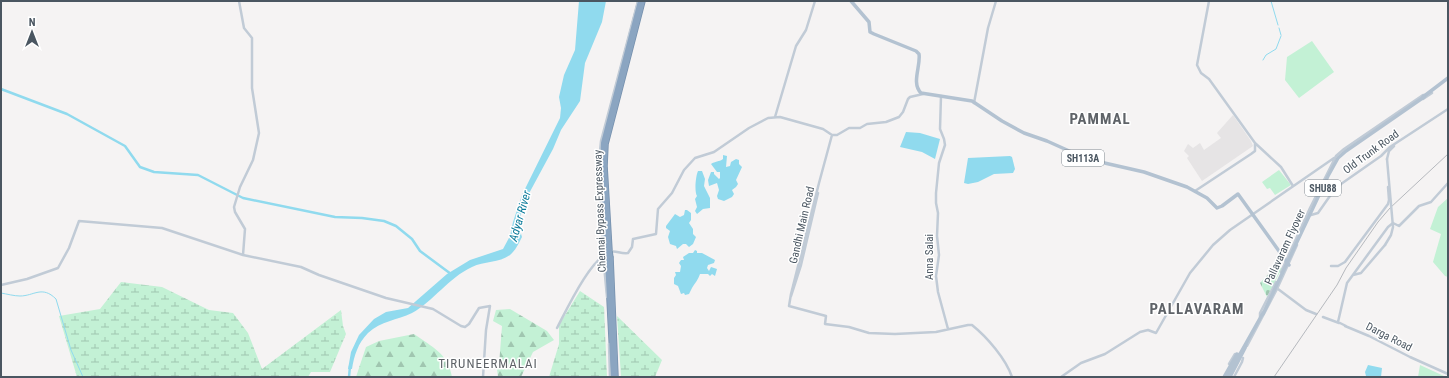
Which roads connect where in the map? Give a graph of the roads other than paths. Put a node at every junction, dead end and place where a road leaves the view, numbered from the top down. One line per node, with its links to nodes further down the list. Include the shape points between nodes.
1 (239, 1): 33 (street, via 244,28 252,38 252,88 259,133 253,160 240,186 234,206 245,229)
2 (639, 1): 24 (highway, Chennai Bypass Expressway, via 606,129); 34 (street, via 601,141 599,161)
3 (643, 1): 24 (highway, Chennai Bypass Expressway)
4 (815, 1): 17 (street, via 806,30 796,46)
5 (851, 1): 9 (main road, via 869,22 870,32 916,50 920,54)
6 (996, 1): 15 (street, via 988,28)
7 (1209, 1): 20 (street, via 1197,65)
8 (1448, 79): 10 (main road, SHU88); 14 (main road, SHU88)
9 (918, 90): 11 (main road); 12 (main road)
10 (1432, 93): 14 (main road, Pallavaram Flyover / SHU88); 26 (street, via 1352,148)
11 (924, 94): 12 (street); 13 (main road)
12 (917, 95): 18 (street, via 908,99 899,117 860,128 849,128)
13 (942, 96): 15 (main road); 48 (street, Anna Salai, via 940,129 945,146 939,164 936,193 939,255 936,276)
14 (1424, 96): 25 (street); 44 (main road, Pallavaram Flyover / SHU88, bridge, via 1348,148 1335,160)
15 (974, 103): 29 (main road, SH113A, via 1020,131 1087,159 1156,176)
16 (1448, 109): 19 (street)
17 (775, 117): 18 (street, via 785,117 823,129); 34 (street, via 749,128 714,152 696,158 684,170 672,193 658,209 656,234 633,239 628,253 621,254 615,251)
18 (832, 135): 48 (street, Gandhi Main Road, via 789,306 826,316 825,324 869,333 916,334)
19 (1405, 138): 23 (street, Old Trunk Road, via 1390,147); 38 (street, bridge, via 1389,151 1392,227 1389,238 1361,273)
20 (1255, 143): 21 (street); 22 (street)
21 (1260, 146): 22 (street); 28 (street, via 1281,167)
22 (1256, 149): 29 (street, via 1238,164)
23 (1386, 153): 32 (street, Old Trunk Road, via 1335,189 1318,213); 37 (street, via 1389,202 1345,262)
24 (603, 158): 41 (highway, Chennai Bypass Expressway, bridge)
25 (1334, 158): 26 (street); 28 (street); 30 (street)
26 (1338, 161): 32 (street)
27 (1448, 183): 38 (street, via 1430,202 1419,206 1399,226 1393,223 1388,227)
28 (1294, 186): 31 (street)
29 (1195, 191): 31 (main road, via 1217,208 1238,194)
30 (1308, 213): 32 (street); 35 (street)
31 (1252, 214): 35 (main road); 56 (street, via 1225,234 1193,268 1156,333 1148,330 1140,332 1105,354 1081,363)
32 (1311, 215): 36 (street)
33 (243, 255): 39 (street, via 162,228 79,221 58,268); 52 (street, via 301,267 386,298 424,306 465,327 479,308 490,306)
34 (603, 255): 41 (street); 47 (street, via 579,287)
35 (1286, 262): 36 (main road); 44 (street, via 1260,314)
36 (1289, 265): 40 (street)
37 (1331, 266)
38 (1351, 277): 46 (street, via 1345,288 1338,322)
39 (1, 285)
40 (1277, 289): 43 (street, via 1306,310); 49 (street)
41 (610, 299): 42 (highway, Chennai Bypass Expressway)
42 (610, 310): 53 (highway, Chennai Bypass Expressway); 54 (highway, Chennai Bypass Expressway)
43 (1316, 314)
44 (1262, 315): 49 (main road, SHU88); 50 (main road, SHU88)
45 (1322, 317): 46 (street, Darga Road)
46 (1346, 326): 51 (street, Darga Road)
47 (557, 328)
48 (948, 329): 55 (street, via 968,325 974,327 1007,364)
49 (1245, 348): 50 (main road, SHU88)
50 (1239, 356): 57 (main road); 57 (main road, SHU88); 57 (main road)
51 (1448, 374)
52 (483, 377)
53 (612, 377)
54 (616, 377)
55 (1012, 377)
56 (1061, 377)
57 (1228, 377)

